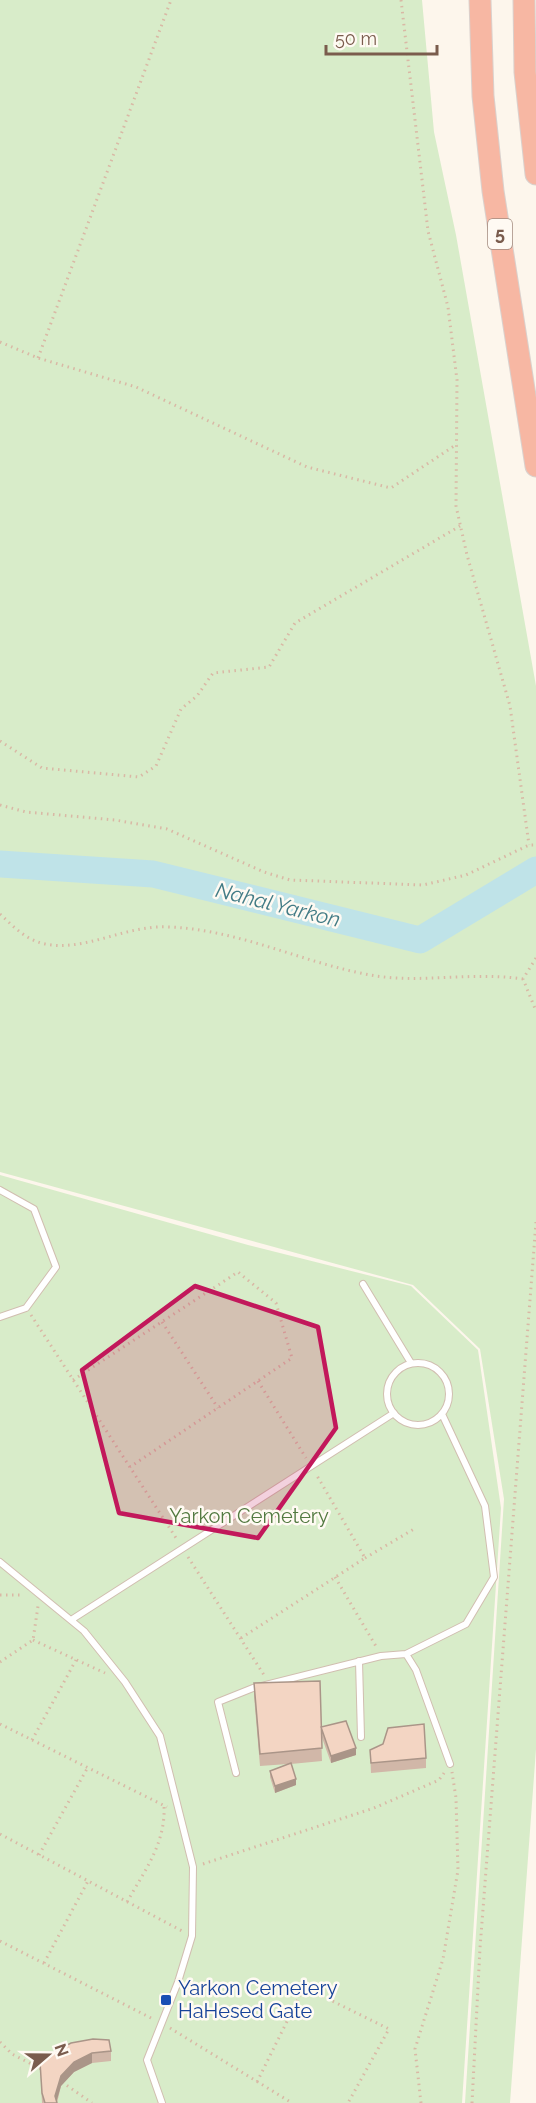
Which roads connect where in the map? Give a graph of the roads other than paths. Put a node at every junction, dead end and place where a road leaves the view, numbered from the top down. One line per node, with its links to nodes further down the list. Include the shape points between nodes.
1 (480, 0): 4 (highway, 5, via 483,96 493,191)
2 (524, 0): 3 (highway, via 525,72)
3 (536, 174)
4 (536, 466)
5 (0, 1190): 7 (lane, via 34,1209 56,1267 26,1308)
6 (363, 1284): 8 (lane)
7 (0, 1317)
8 (411, 1363): 9 (lane, via 400,1368 387,1391); 10 (lane, via 433,1366 448,1383 447,1405)
9 (394, 1413): 10 (lane, via 412,1424 434,1421); 12 (lane)
10 (442, 1414): 13 (lane, via 484,1506 494,1578 465,1624)
11 (0, 1562): 12 (lane)
12 (71, 1620): 18 (lane, via 124,1682 160,1736 193,1868 192,1936 147,2060)
13 (406, 1654): 14 (lane); 16 (lane, via 416,1670)
14 (359, 1661): 15 (lane); 17 (lane, via 253,1688 218,1702)
15 (361, 1737)
16 (450, 1764)
17 (236, 1773)
18 (162, 2103)

